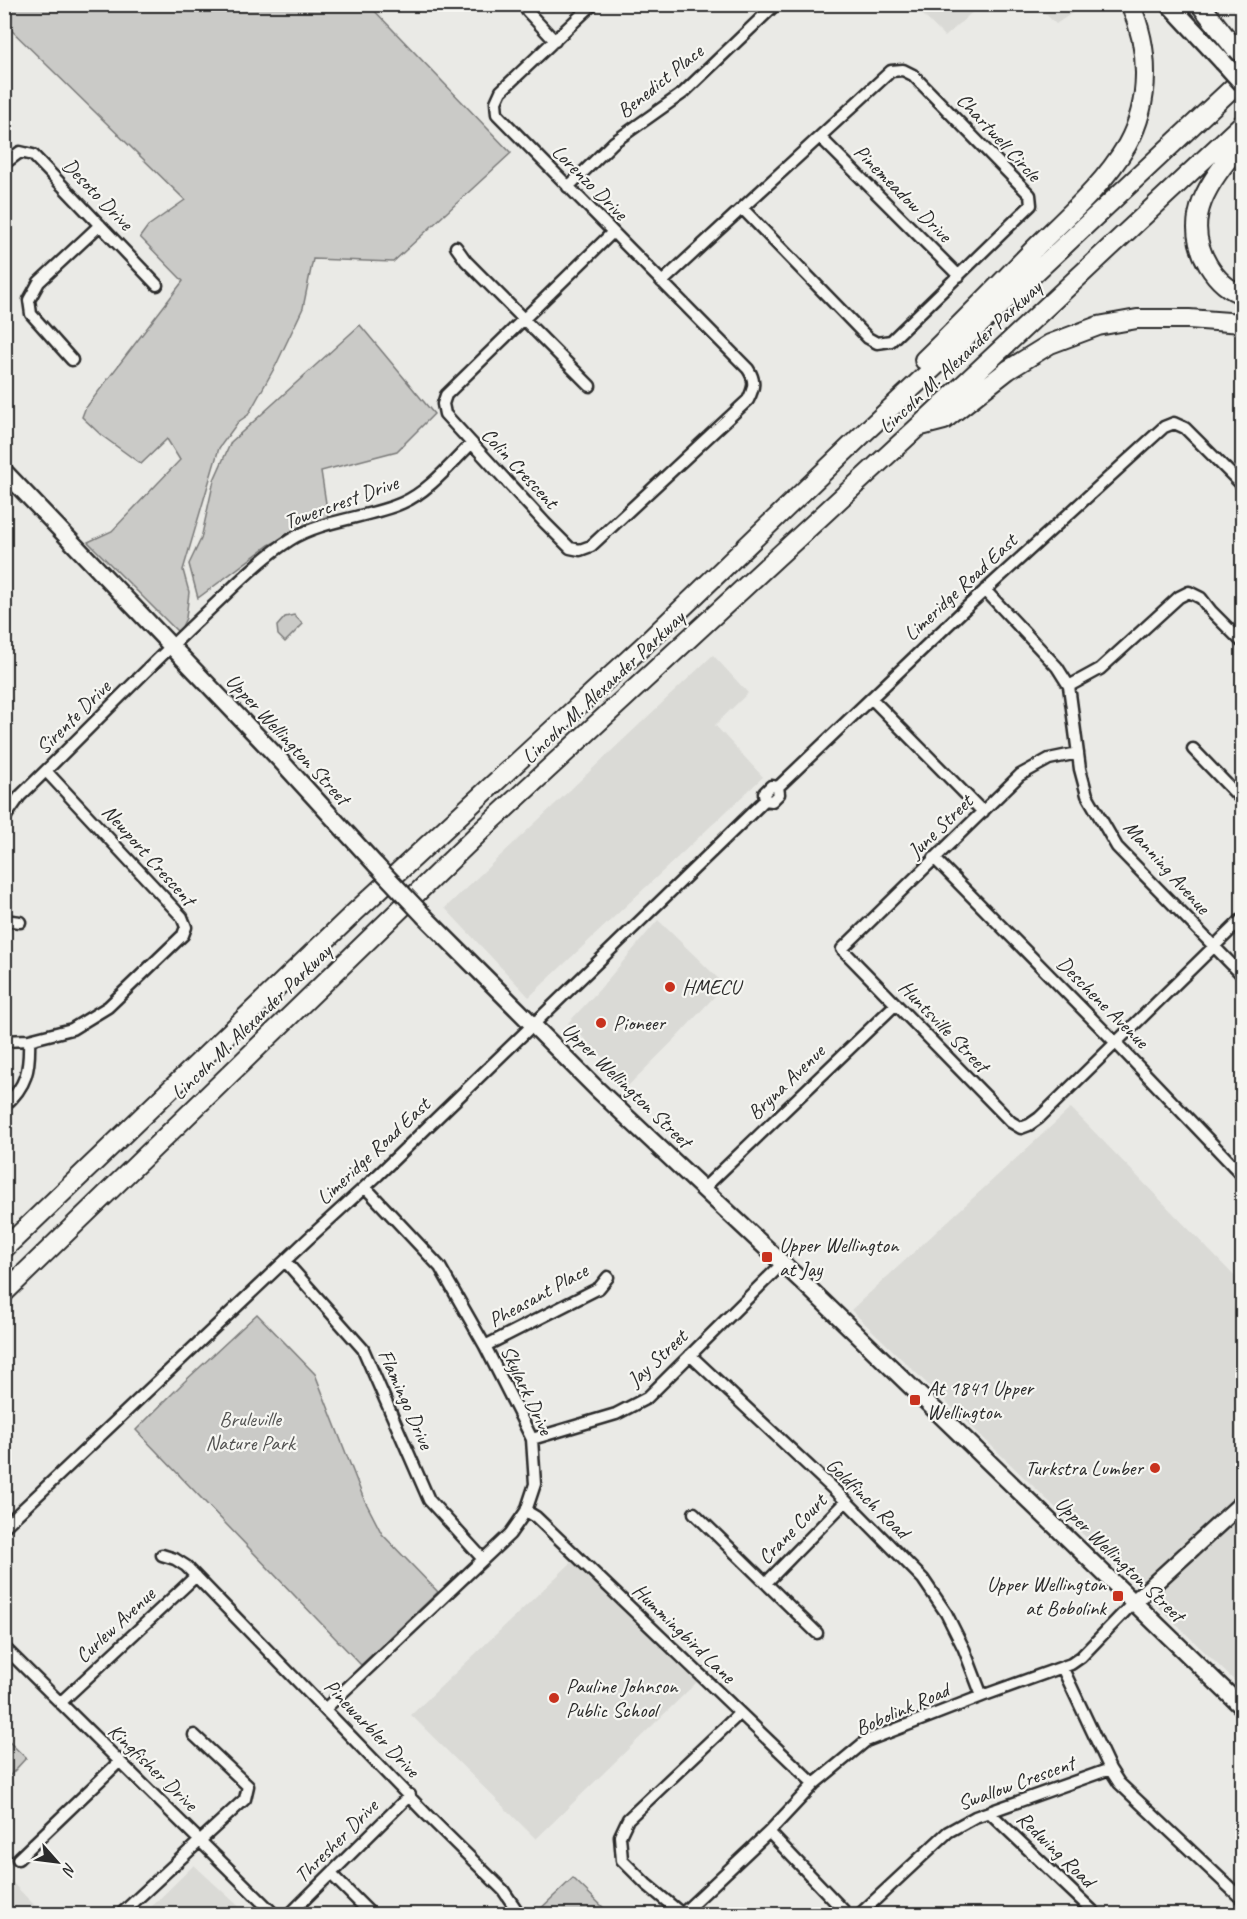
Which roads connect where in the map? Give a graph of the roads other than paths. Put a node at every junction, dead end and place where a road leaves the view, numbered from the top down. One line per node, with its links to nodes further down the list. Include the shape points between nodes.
1 (593, 4): 8 (street, Lorenzo Drive)
2 (776, 4): 16 (street, Benedict Place, via 682,93 614,142)
3 (1130, 4): 31 (highway, via 1144,48 1146,81 1127,144 1078,206 882,403)
4 (1170, 4): 9 (main road)
5 (1189, 4): 9 (main road)
6 (1200, 4): 9 (highway)
7 (527, 11): 8 (street)
8 (555, 41): 16 (street, Lorenzo Drive, via 501,91 496,108 501,119)
9 (1234, 56): 11 (main road, bridge)
10 (1242, 75): 11 (highway, Lincoln M. Alexander Parkway)
11 (1238, 84): 31 (highway, Lincoln M. Alexander Parkway)
12 (1242, 124): 30 (highway, Lincoln M. Alexander Parkway)
13 (820, 137): 17 (street, Chartwell Circle); 21 (street, Pinemeadow Drive); 21 (street, Chartwell Circle, via 891,71 903,70 913,75 1030,195 1031,205)
14 (1242, 142): 24 (highway, via 1220,168 1197,214 1204,257 1215,276)
15 (4, 164): 18 (street, Desoto Drive, via 20,153 33,155)
16 (568, 187): 19 (street, Lorenzo Drive)
17 (742, 208): 21 (street, Chartwell Circle, via 877,343 891,341); 22 (street, Chartwell Circle)
18 (100, 225): 23 (street, Desoto Drive); 27 (street, via 39,282 29,300 31,314)
19 (613, 232): 22 (street, Lorenzo Drive); 25 (street, Colin Crescent)
20 (456, 247): 25 (street)
21 (959, 276)
22 (662, 282): 29 (street, Lorenzo Drive, via 748,369)
23 (157, 285)
24 (1242, 294)
25 (524, 318): 28 (street); 32 (street, Colin Crescent, via 446,395 445,414)
26 (1242, 323): 30 (highway, via 1137,319 1098,326 1050,344 1008,370 944,420)
27 (72, 360)
28 (590, 386)
29 (754, 387): 32 (street, Colin Crescent, via 748,400 591,546 580,550 570,548)
30 (919, 426): 66 (highway, Lincoln M. Alexander Parkway, via 482,830)
31 (864, 433): 62 (highway, Lincoln M. Alexander Parkway)
32 (471, 444): 37 (street, Towercrest Drive, via 437,479 405,502 292,538 267,556)
33 (4, 471): 37 (main road, Upper Wellington Street)
34 (1242, 485): 35 (street, Limeridge Road East, via 1185,428 1174,423 1164,427)
35 (985, 590): 38 (street, Manning Avenue, via 1057,666); 39 (street, Limeridge Road East)
36 (1242, 642): 38 (street, via 1201,598 1189,592 1100,669)
37 (171, 645): 42 (street, Sirente Drive); 54 (main road, Upper Wellington Street, bridge, via 425,917)
38 (1069, 686): 41 (street, Manning Avenue)
39 (871, 699): 44 (street); 54 (street, Limeridge Road East, via 778,787 779,794 772,801 765,800)
40 (1193, 749): 43 (street)
41 (1078, 753): 44 (street, June Street, via 1049,759 1027,770); 50 (street, Manning Avenue, via 1087,795 1117,848)
42 (46, 771): 45 (street, Sirente Drive, via 20,796); 55 (street, Newport Crescent, via 182,917 186,927 183,935 108,1007 72,1029)
43 (1242, 800)
44 (983, 812): 46 (street, June Street)
45 (4, 819)
46 (934, 858): 51 (street, June Street); 57 (street, Deschene Avenue)
47 (1242, 919): 50 (street)
48 (4, 920): 49 (street)
49 (20, 922)
50 (1213, 946): 52 (street, Manning Avenue); 57 (street)
51 (842, 949): 53 (street, Huntsville Street)
52 (1242, 975)
53 (896, 1004): 57 (street, Huntsville Street, via 1021,1128 1039,1118); 61 (street, Bryna Avenue)
54 (533, 1025): 60 (street, Limeridge Road East); 61 (main road, Upper Wellington Street)
55 (30, 1040): 56 (street, Newport Crescent); 58 (street, via 27,1074)
56 (4, 1041)
57 (1116, 1043): 59 (street, Deschene Avenue)
58 (4, 1106)
59 (1242, 1174)
60 (366, 1186): 63 (street, Limeridge Road East); 67 (street, Skylark Drive, via 440,1267)
61 (704, 1188): 64 (main road, Upper Wellington Street)
62 (4, 1249)
63 (285, 1261): 74 (street, Limeridge Road East); 76 (street, Flamingo Drive, via 363,1349 429,1500)
64 (783, 1263): 68 (street, Jay Street); 79 (main road, Upper Wellington Street)
65 (608, 1277): 67 (street, Pheasant Place, via 599,1288)
66 (4, 1293)
67 (485, 1346): 69 (street, Skylark Drive)
68 (690, 1355): 69 (street, Jay Street, via 647,1398 616,1414); 70 (street, Goldfinch Road)
69 (532, 1439): 72 (street, Skylark Drive, via 535,1484)
70 (846, 1501): 78 (street, Crane Court); 83 (street, Goldfinch Road, via 923,1579 946,1612)
71 (1242, 1503): 79 (main road)
72 (526, 1511): 76 (street, Skylark Drive, via 510,1534); 87 (street, Hummingbird Lane)
73 (694, 1513): 78 (street, Crane Court)
74 (4, 1527)
75 (162, 1555): 77 (street, Pinewarbler Drive, via 175,1558)
76 (483, 1559): 86 (street, Skylark Drive)
77 (196, 1576): 84 (street, Curlew Avenue); 86 (street, Pinewarbler Drive)
78 (766, 1583): 80 (street, Crane Court)
79 (1134, 1602): 82 (street, Bobolink Road, via 1081,1657); 85 (main road, Upper Wellington Street)
80 (817, 1633)
81 (4, 1647): 84 (street, Kingfisher Drive)
82 (1062, 1667): 83 (street, Bobolink Road); 90 (street)
83 (982, 1696): 91 (street, Bobolink Road, via 866,1742)
84 (60, 1703): 89 (street, Kingfisher Drive)
85 (1242, 1707)
86 (326, 1708): 92 (street, Pinewarbler Drive)
87 (740, 1713): 91 (street, Hummingbird Lane); 104 (street, via 628,1819 620,1836 622,1860)
88 (194, 1735): 95 (street, via 248,1786 245,1798)
89 (120, 1761): 95 (street, Kingfisher Drive); 96 (street)
90 (1110, 1769): 93 (street, Swallow Crescent); 98 (street, via 1125,1789)
91 (814, 1784): 94 (street, Bobolink Road)
92 (410, 1795): 97 (street, Thresher Drive); 99 (street, Pinewarbler Drive, via 503,1890)
93 (988, 1812): 106 (street, Swallow Crescent, via 948,1832); 107 (street, Redwing Road)
94 (769, 1832): 104 (street, Bobolink Road); 105 (street)
95 (200, 1840): 100 (street); 101 (street, Kingfisher Drive)
96 (18, 1859)
97 (331, 1874): 102 (street, Thresher Drive); 103 (street)
98 (1242, 1899)
99 (516, 1909)
100 (121, 1914)
101 (274, 1914)
102 (290, 1914)
103 (371, 1914)
104 (682, 1914)
105 (847, 1914)
106 (860, 1914)
107 (1096, 1914)

